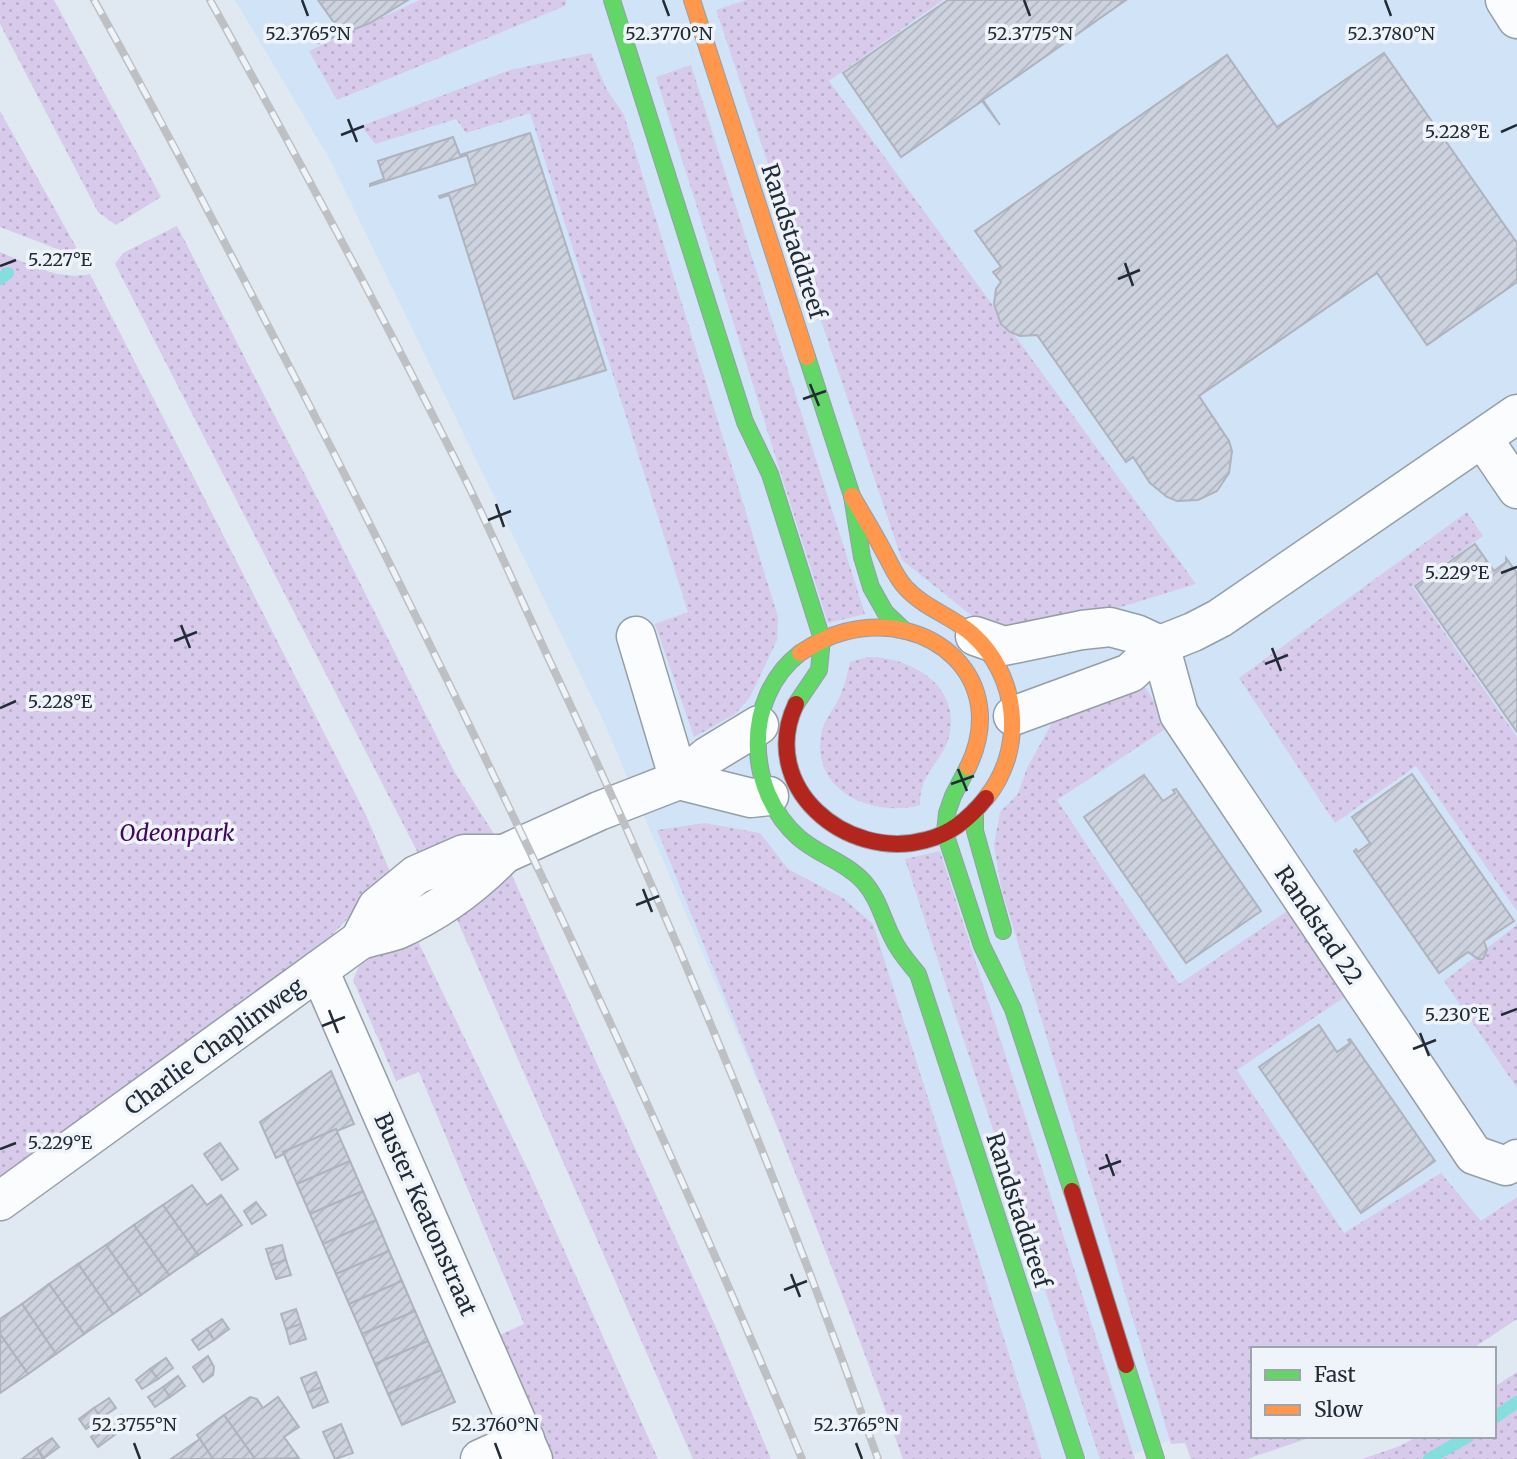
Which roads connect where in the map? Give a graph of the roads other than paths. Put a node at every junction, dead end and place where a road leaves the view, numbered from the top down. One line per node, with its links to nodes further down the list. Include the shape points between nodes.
1 (692, 0): 10 (main road, Randstaddreef)
2 (1505, 0): 4 (street)
3 (612, 1): 6 (main road)
4 (1517, 19)
5 (1517, 414): 7 (street)
6 (745, 422): 8 (main road); 14 (main road, via 770,474)
7 (1483, 439): 9 (street); 15 (street, via 1220,618)
8 (747, 462)
9 (1517, 489)
10 (852, 496): 11 (main road, Randstaddreef, via 872,589 885,612); 13 (main road, Randstaddreef, via 901,583 920,601)
11 (905, 631): 14 (main road, via 863,629); 16 (main road, via 924,636)
12 (636, 636): 19 (street)
13 (975, 636): 15 (street, via 1004,646 1110,627); 16 (main road)
14 (822, 639): 18 (main road, via 796,648 772,687); 20 (main road, via 819,670 790,718 787,759 793,778)
15 (1160, 645): 16 (street, via 1115,643); 17 (street, via 1130,673); 29 (street, Randstad 22, via 1179,714 1474,1155 1506,1166)
16 (983, 671): 17 (main road); 22 (main road, via 976,691 981,711 977,751 949,799)
17 (1013, 716): 21 (main road, via 1005,763)
18 (759, 725): 19 (street, Charlie Chaplinweg); 20 (main road, via 759,761)
19 (679, 780): 20 (street, via 751,798); 26 (street, Charlie Chaplinweg, via 504,854 479,879 433,911 396,930 363,937)
20 (785, 797): 23 (main road, via 831,825); 27 (main road, Randstaddreef, via 779,816 792,832 851,870 870,889 893,941)
21 (975, 810): 22 (main road); 28 (main road, via 975,831 1007,951)
22 (945, 833): 23 (main road, via 908,844); 28 (main road, via 982,946)
23 (870, 840): 24 (main road)
24 (886, 862)
25 (918, 952): 27 (main road, Randstaddreef)
26 (318, 970): 30 (street, Charlie Chaplinweg); 31 (street, Buster Keatonstraat)
27 (918, 974): 33 (main road, Randstaddreef)
28 (1013, 1009): 34 (main road)
29 (1517, 1159)
30 (0, 1200)
31 (529, 1449): 32 (street)
32 (480, 1459)
33 (1076, 1459)
34 (1156, 1459)

